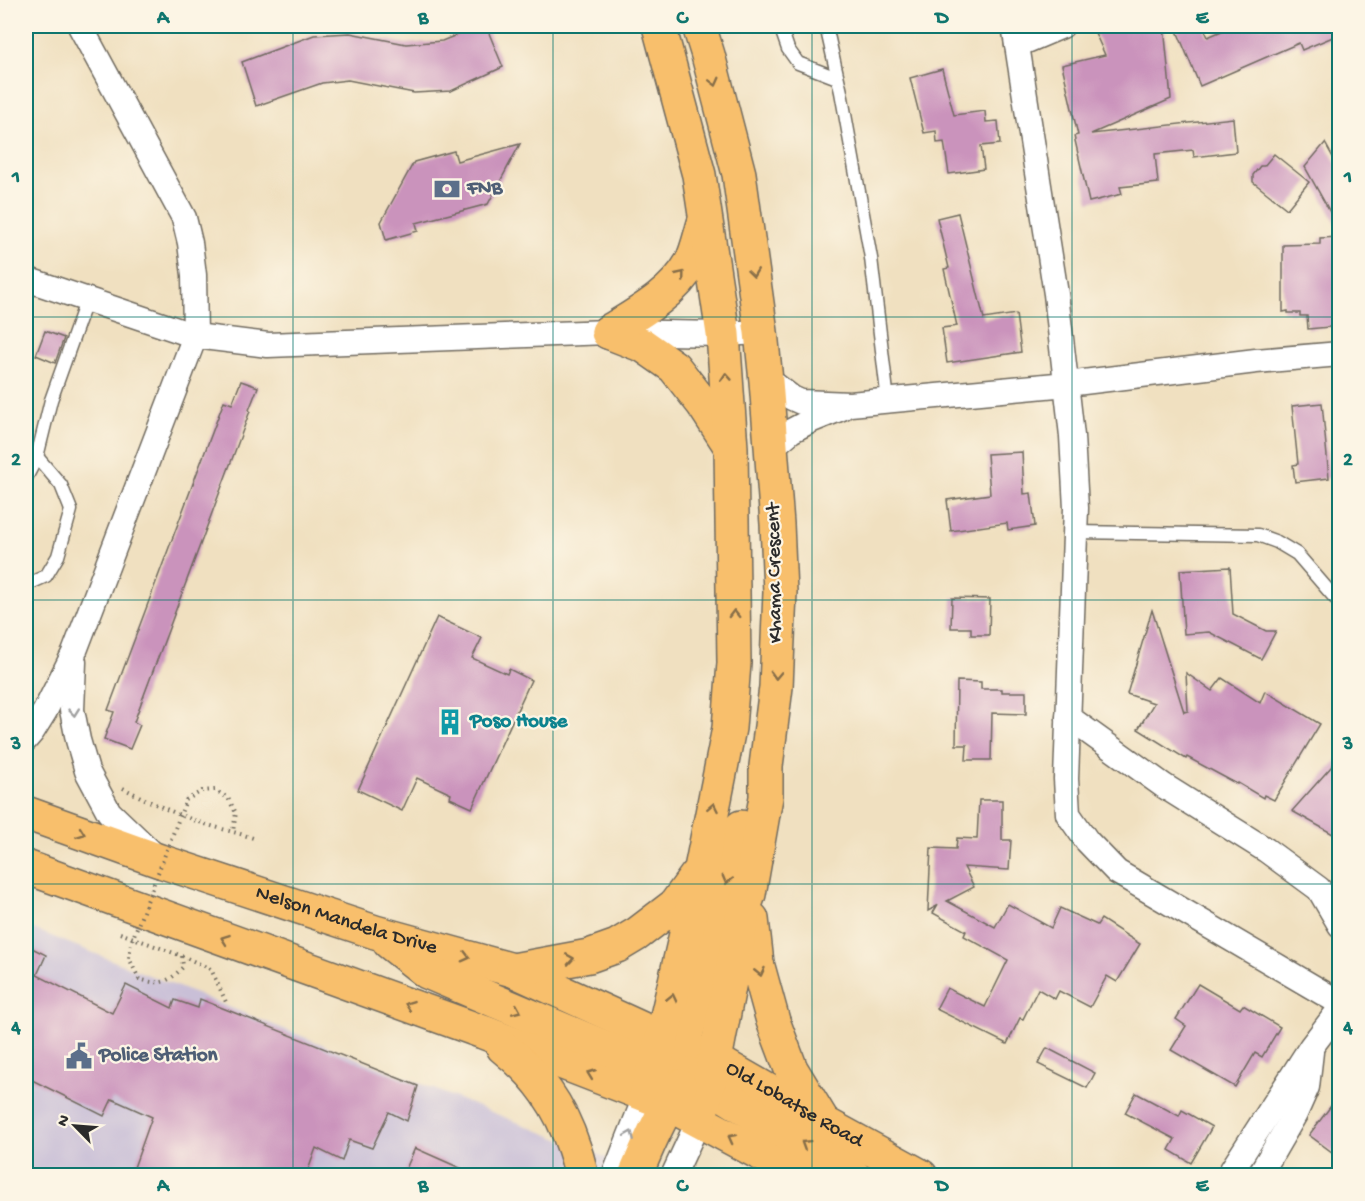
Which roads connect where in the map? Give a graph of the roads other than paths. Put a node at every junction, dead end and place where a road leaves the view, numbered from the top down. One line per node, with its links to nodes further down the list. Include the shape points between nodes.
1 (80, 26): 15 (street, via 184,218 194,275)
2 (659, 26): 9 (main road, Khama Crescent, via 699,174)
3 (699, 26): 13 (main road, Khama Crescent, one-way to 13, via 739,174)
4 (780, 26): 8 (lane, via 798,63)
5 (826, 26): 8 (lane)
6 (1062, 26): 7 (street)
7 (1016, 35): 18 (street)
8 (837, 78): 19 (lane, via 871,258)
9 (706, 216): 12 (main road, one-way to 9, via 652,304 680,279 691,263); 14 (main road, Khama Crescent)
10 (26, 279): 11 (street)
11 (87, 299): 15 (street); 23 (lane, via 51,400)
12 (608, 332): 14 (street); 15 (street, via 268,345); 21 (main road, via 644,346 674,367)
13 (761, 332): 14 (street); 17 (main road, Khama Crescent)
14 (723, 334): 21 (main road, Khama Crescent, one-way to 14)
15 (195, 336): 28 (street)
16 (1340, 354): 18 (street)
17 (766, 378): 20 (street, via 801,402); 22 (main road, Khama Crescent)
18 (1067, 384): 19 (street); 25 (street)
19 (888, 401): 20 (street)
20 (850, 404): 22 (street, via 791,431)
21 (731, 448): 35 (main road, Khama Crescent, one-way to 21, via 729,728 734,663)
22 (771, 448): 31 (main road, Khama Crescent, one-way to 31, via 780,592 776,687)
23 (38, 457): 24 (lane); 26 (lane, via 61,485 71,510 58,556 46,576)
24 (26, 478)
25 (1075, 532): 27 (lane, via 1258,535 1297,554); 29 (street)
26 (26, 585)
27 (1335, 598)
28 (74, 653): 30 (street); 33 (street, one-way to 33, via 72,710 87,771 110,812)
29 (1068, 717): 37 (street, via 1319,889); 40 (street, via 1068,814 1087,841 1118,873)
30 (26, 739)
31 (766, 766): 36 (main road, Khama Crescent, via 766,797); 44 (main road, one-way to 44, via 745,812)
32 (26, 813): 33 (main road, Nelson Mandela Drive, one-way to 33)
33 (160, 861): 38 (main road, Nelson Mandela Drive)
34 (26, 867): 42 (main road, one-way to 34)
35 (701, 869): 39 (main road, one-way to 35, via 589,956 617,946 675,905); 44 (main road, Khama Crescent, one-way to 35)
36 (749, 894): 44 (main road, Khama Crescent); 46 (main road, one-way to 46, via 758,963 773,1021 791,1069)
37 (1340, 925)
38 (375, 932): 39 (main road, Nelson Mandela Drive, one-way to 39); 44 (main road, one-way to 44, via 428,972 618,1053)
39 (513, 970): 44 (main road, Nelson Mandela Drive)
40 (1340, 1003)
41 (1340, 1009): 43 (street)
42 (483, 1032): 44 (main road, one-way to 42); 47 (main road, via 520,1060 550,1097 569,1134)
43 (1311, 1047): 54 (street); 55 (street, via 1307,1087)
44 (677, 1072): 45 (main road); 46 (main road, Old Lobatse Road); 48 (street, one-way to 44); 49 (main road); 52 (main road, one-way to 44)
45 (699, 1120): 50 (street); 51 (main road, one-way to 45)
46 (824, 1123): 53 (main road, Old Lobatse Road)
47 (581, 1176)
48 (614, 1176)
49 (635, 1176)
50 (674, 1176)
51 (802, 1176)
52 (854, 1176)
53 (921, 1176)
54 (1228, 1176)
55 (1259, 1176)

